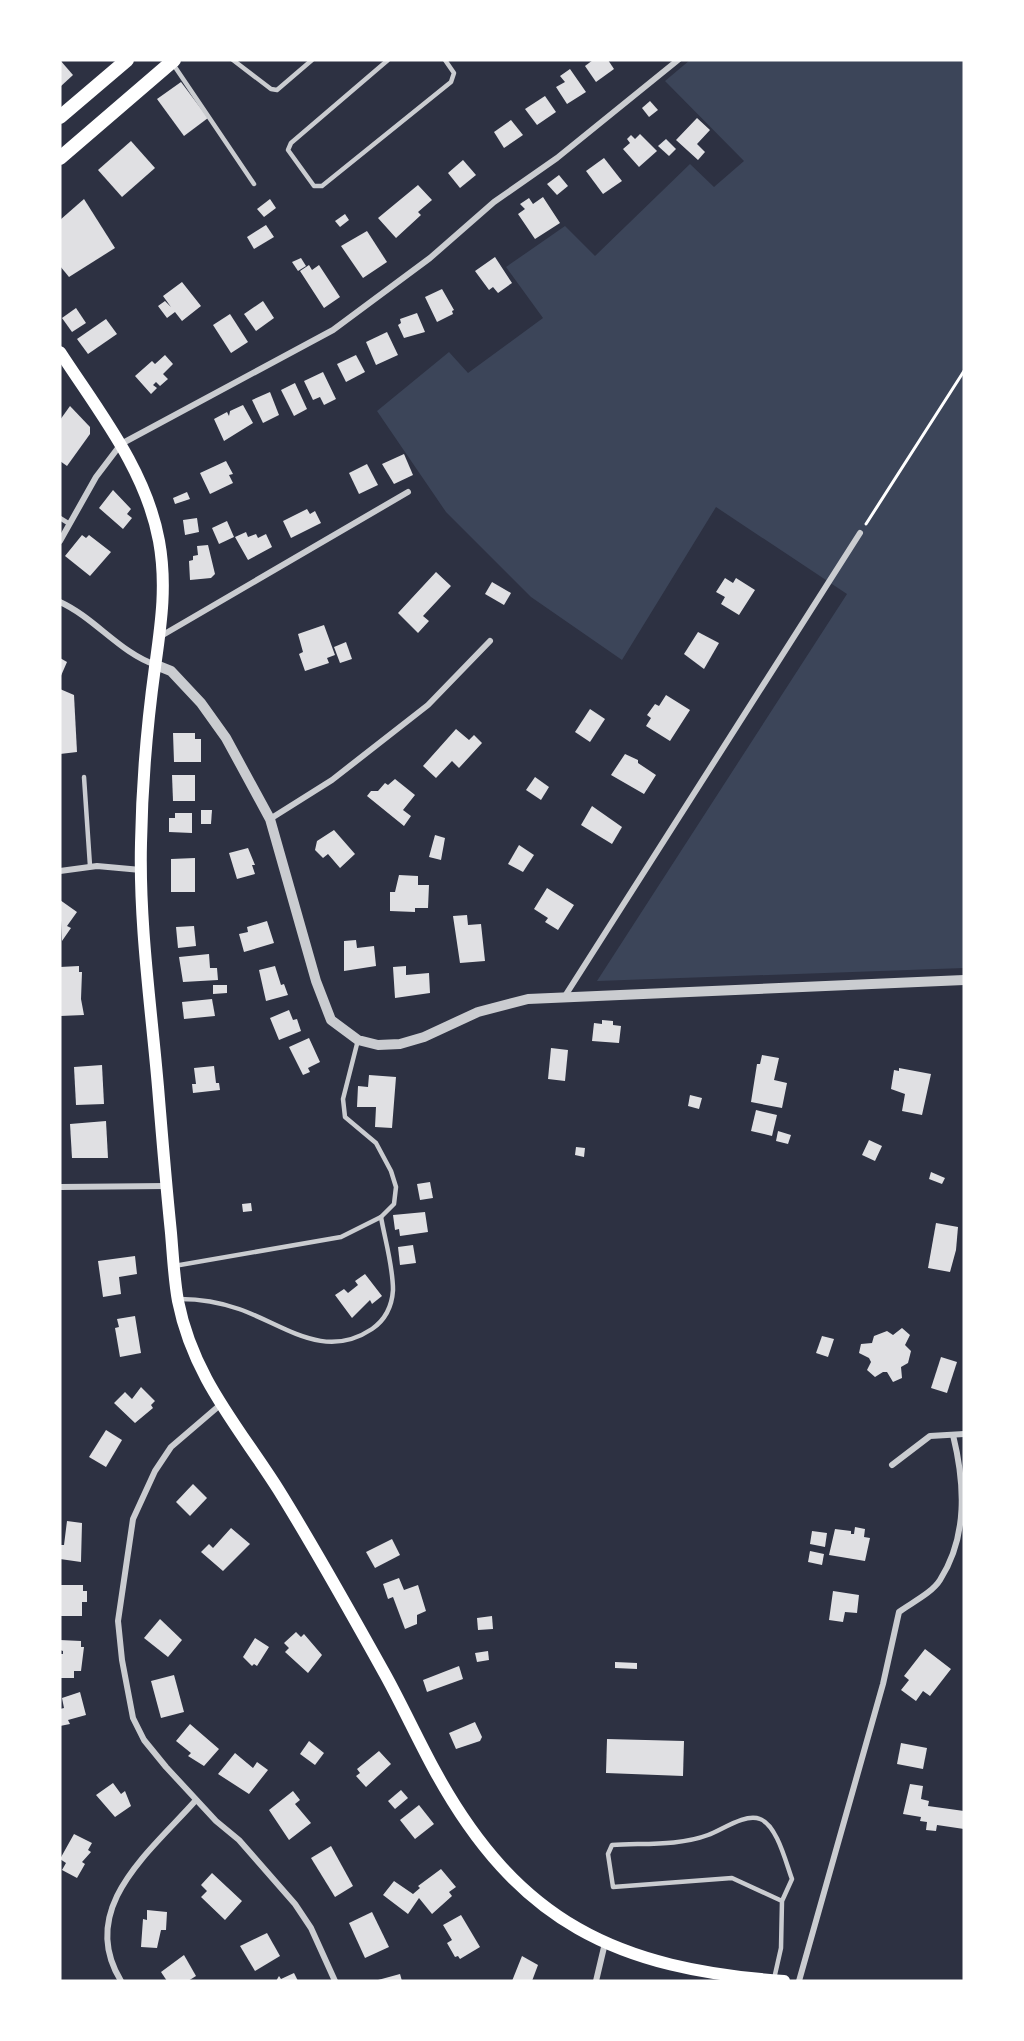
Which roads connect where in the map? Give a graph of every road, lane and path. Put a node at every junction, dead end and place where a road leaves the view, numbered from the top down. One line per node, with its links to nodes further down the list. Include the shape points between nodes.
1 (233, 60): 2 (lane, via 277,90)
2 (312, 60)
3 (446, 60): 6 (lane, via 454,73 451,82 322,186 314,186 288,150 291,143)
4 (678, 60): 14 (street, via 557,158 494,202 430,258 333,330)
5 (173, 61): 9 (main road); 10 (lane)
6 (384, 61)
7 (122, 62): 8 (main road)
8 (60, 117)
9 (60, 158)
10 (254, 184)
11 (60, 352): 14 (main road)
12 (964, 371): 13 (path)
13 (962, 378): 18 (path)
14 (121, 444): 17 (street); 21 (main road, via 146,489 159,541 165,589)
15 (408, 492): 21 (street)
16 (60, 518): 17 (lane)
17 (68, 524): 19 (street)
18 (860, 533): 30 (street)
19 (60, 541)
20 (60, 602): 23 (street, via 90,620 140,660)
21 (161, 636): 23 (main road)
22 (490, 641): 25 (street, via 428,705 332,780)
23 (156, 665): 25 (street, via 171,671 201,704 225,738); 27 (main road, via 146,760)
24 (84, 777): 26 (lane)
25 (270, 819): 31 (street, via 316,981 331,1020)
26 (90, 866): 27 (street); 28 (street)
27 (142, 870): 32 (main road)
28 (60, 871)
29 (964, 980): 30 (street)
30 (565, 996): 31 (street, via 505,1004 400,1044 378,1045)
31 (358, 1040): 34 (lane, via 343,1099 345,1117 376,1143 396,1188 394,1204)
32 (166, 1186): 33 (street); 35 (main road)
33 (60, 1187)
34 (381, 1217): 35 (lane, via 341,1237); 36 (lane, via 393,1289 390,1309 379,1324 354,1338 332,1343 313,1340 231,1306)
35 (174, 1266): 36 (main road)
36 (177, 1298): 37 (main road, via 190,1347)
37 (219, 1406): 41 (street, via 171,1447 155,1471 133,1519 118,1621 133,1718 144,1740); 43 (main road, via 270,1476 316,1550 437,1774 483,1844 518,1885 574,1929)
38 (964, 1434): 39 (street)
39 (953, 1436): 40 (street, via 930,1436); 49 (street, via 962,1472 960,1535 939,1582 899,1612 883,1684)
40 (892, 1465)
41 (196, 1800): 45 (street, via 122,1884 110,1908 106,1944); 46 (street, via 240,1840 296,1904)
42 (782, 1901): 42 (lane, via 792,1879 770,1825 760,1819 750,1818 706,1836 675,1842 612,1845 608,1854 613,1887 732,1878); 44 (lane, via 781,1948)
43 (605, 1943): 44 (main road, via 677,1968); 47 (street)
44 (774, 1980): 48 (main road)
45 (121, 1981)
46 (335, 1981)
47 (596, 1981)
48 (784, 1981)
49 (799, 1981)

